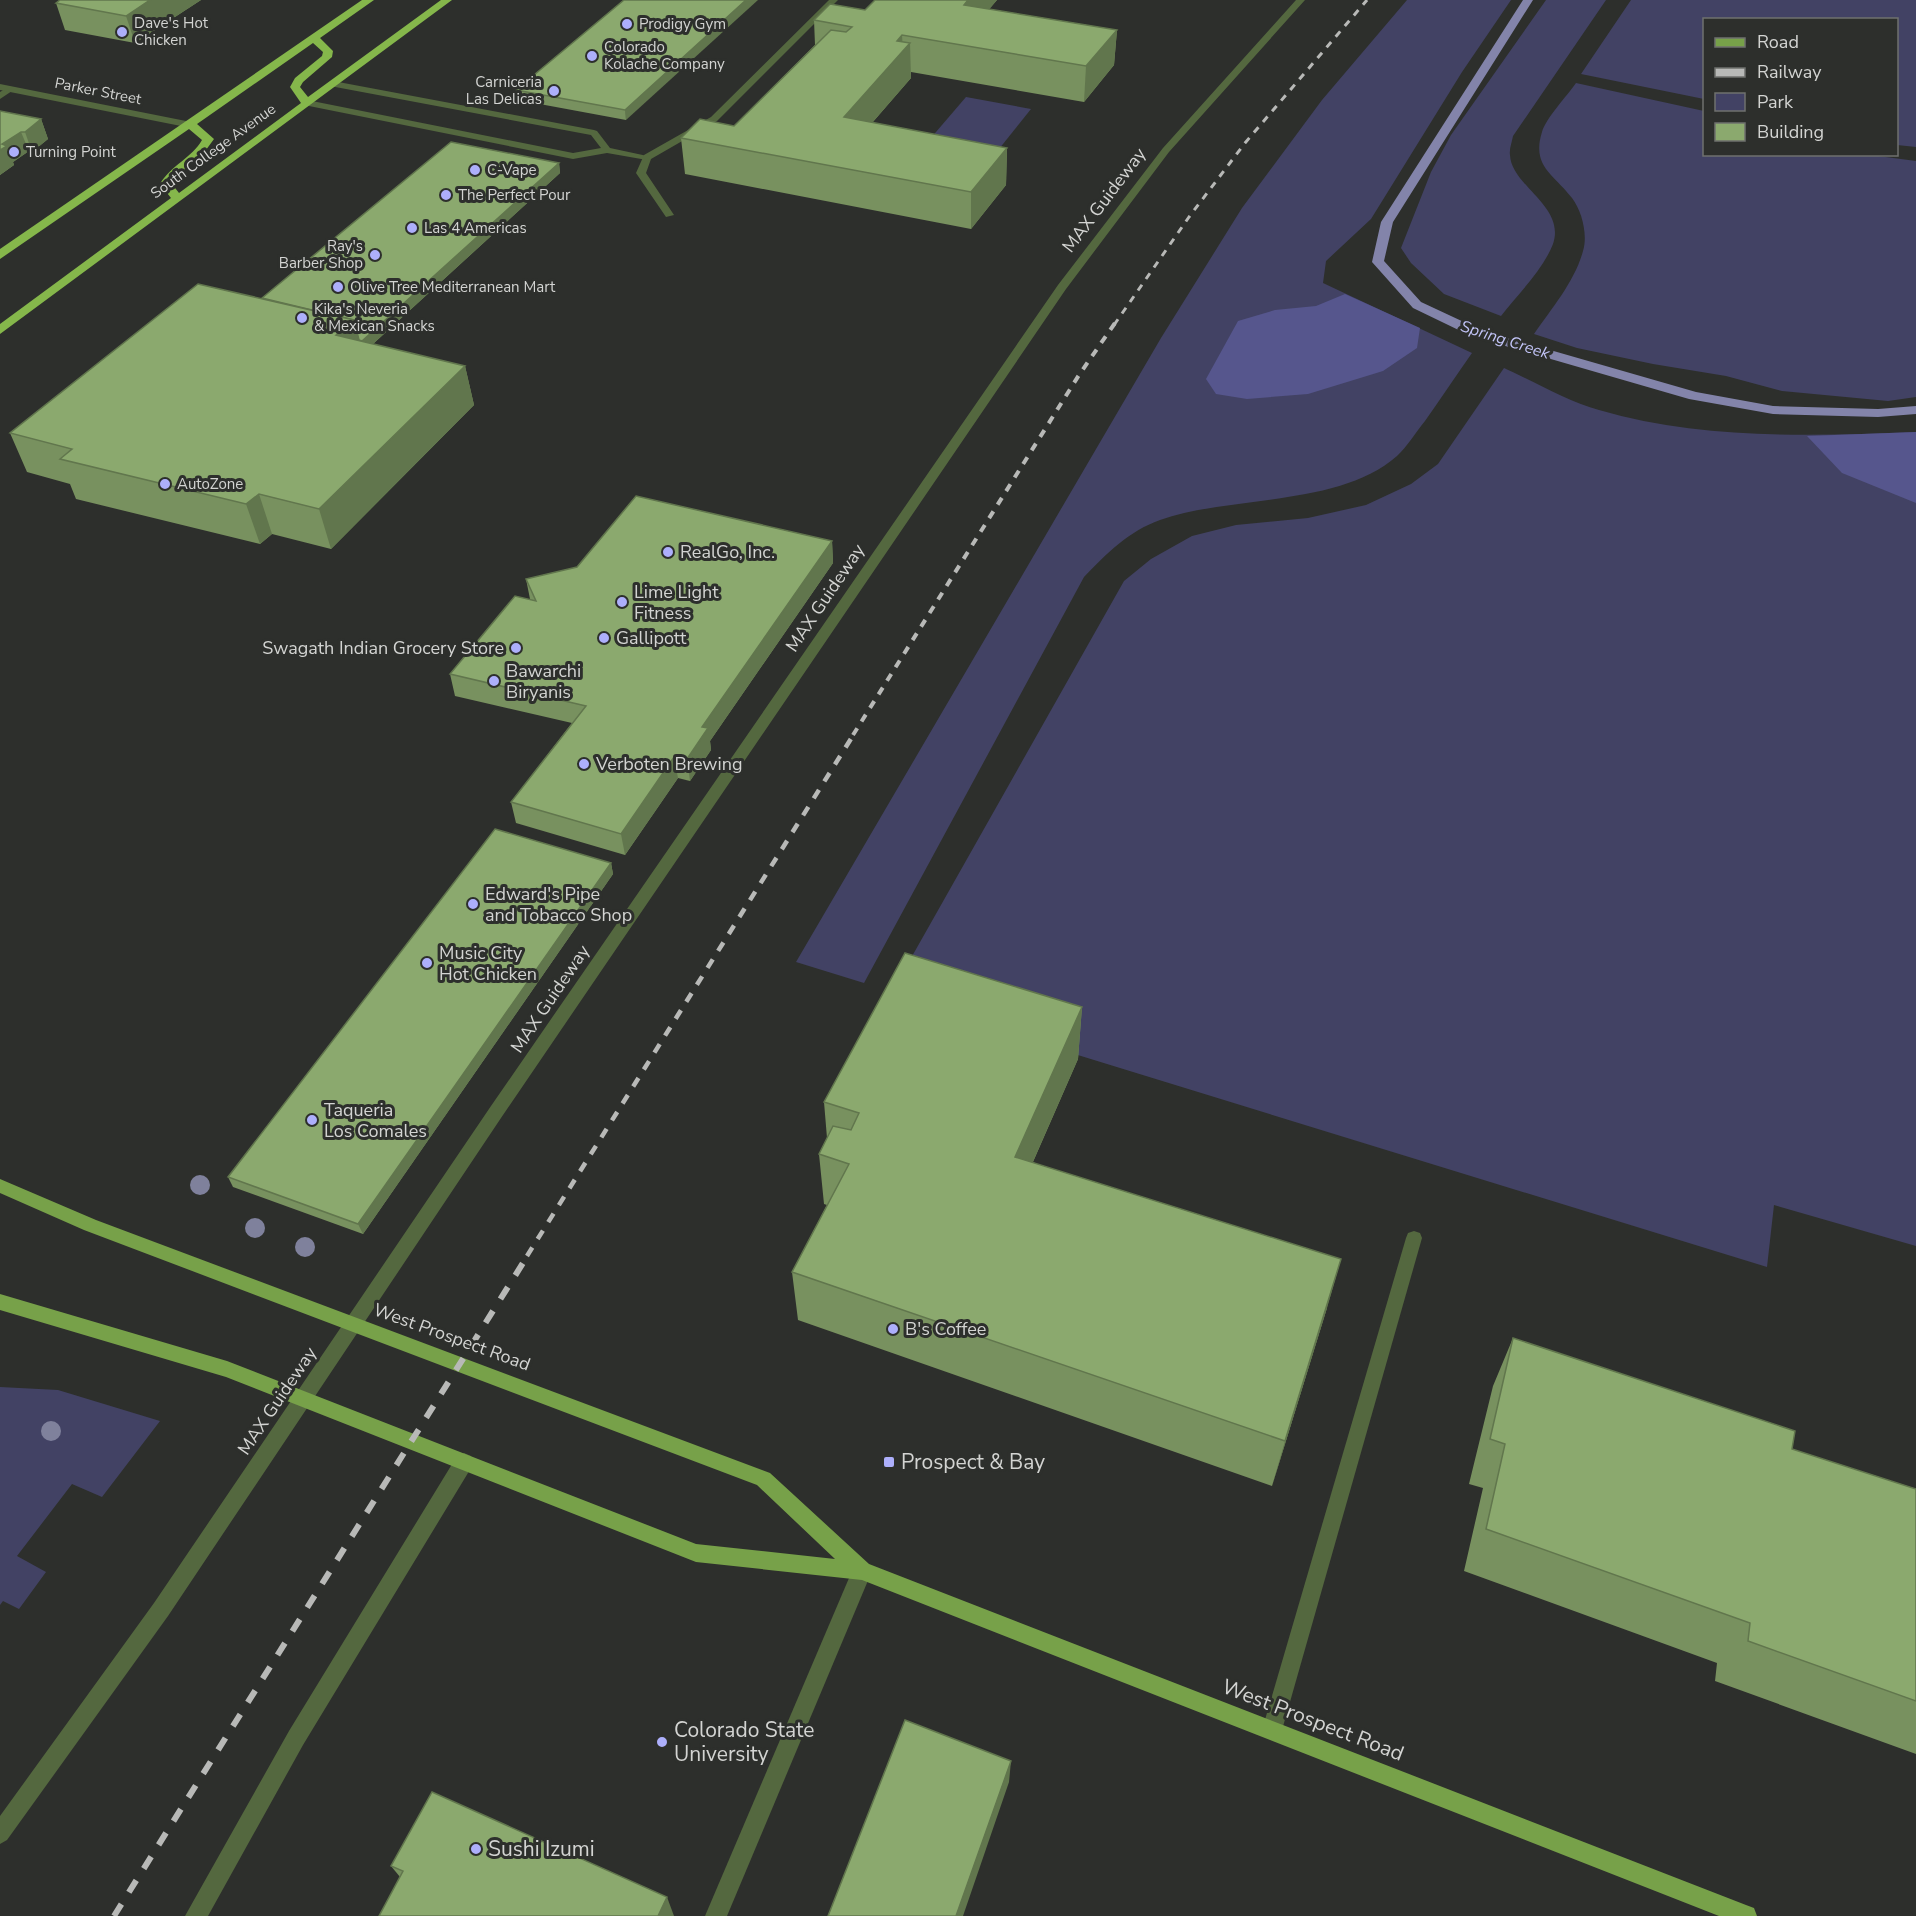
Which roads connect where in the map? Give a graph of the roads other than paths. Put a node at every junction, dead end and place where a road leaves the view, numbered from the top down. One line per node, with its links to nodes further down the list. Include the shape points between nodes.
1 (369, 0): 5 (highway, South College Avenue)
2 (447, 0): 6 (highway, South College Avenue)
3 (834, 0): 13 (street, via 714,119)
4 (1301, 0): 21 (street, MAX Guideway, via 1166,150 1062,287)
5 (314, 38): 10 (highway, via 328,51 327,57 295,87); 11 (highway, South College Avenue)
6 (333, 84): 10 (highway, South College Avenue); 12 (street, via 594,133)
7 (0, 87): 8 (street, Parker Street)
8 (11, 89): 9 (street); 11 (street, Parker Street)
9 (0, 96)
10 (306, 103): 12 (street, via 573,156); 14 (highway, South College Avenue)
11 (190, 125): 14 (highway, via 208,139 204,148 169,176 166,184); 16 (highway, South College Avenue)
12 (607, 150): 13 (street)
13 (647, 157): 15 (street, via 641,173)
14 (177, 198): 17 (highway, South College Avenue)
15 (669, 215)
16 (0, 255)
17 (0, 330)
18 (0, 1186): 21 (main road, West Prospect Road, via 90,1225)
19 (1414, 1238): 25 (street)
20 (0, 1302): 22 (main road, West Prospect Road, via 227,1369)
21 (352, 1324): 22 (street, MAX Guideway); 24 (main road, West Prospect Road, via 763,1479)
22 (302, 1399): 23 (main road, West Prospect Road); 26 (street, MAX Guideway)
23 (464, 1462): 24 (main road, West Prospect Road, via 696,1553); 27 (street, via 296,1738)
24 (862, 1571): 25 (main road, West Prospect Road); 28 (street)
25 (1272, 1730): 29 (main road, West Prospect Road)
26 (0, 1833)
27 (196, 1916)
28 (716, 1916)
29 (1746, 1916)

